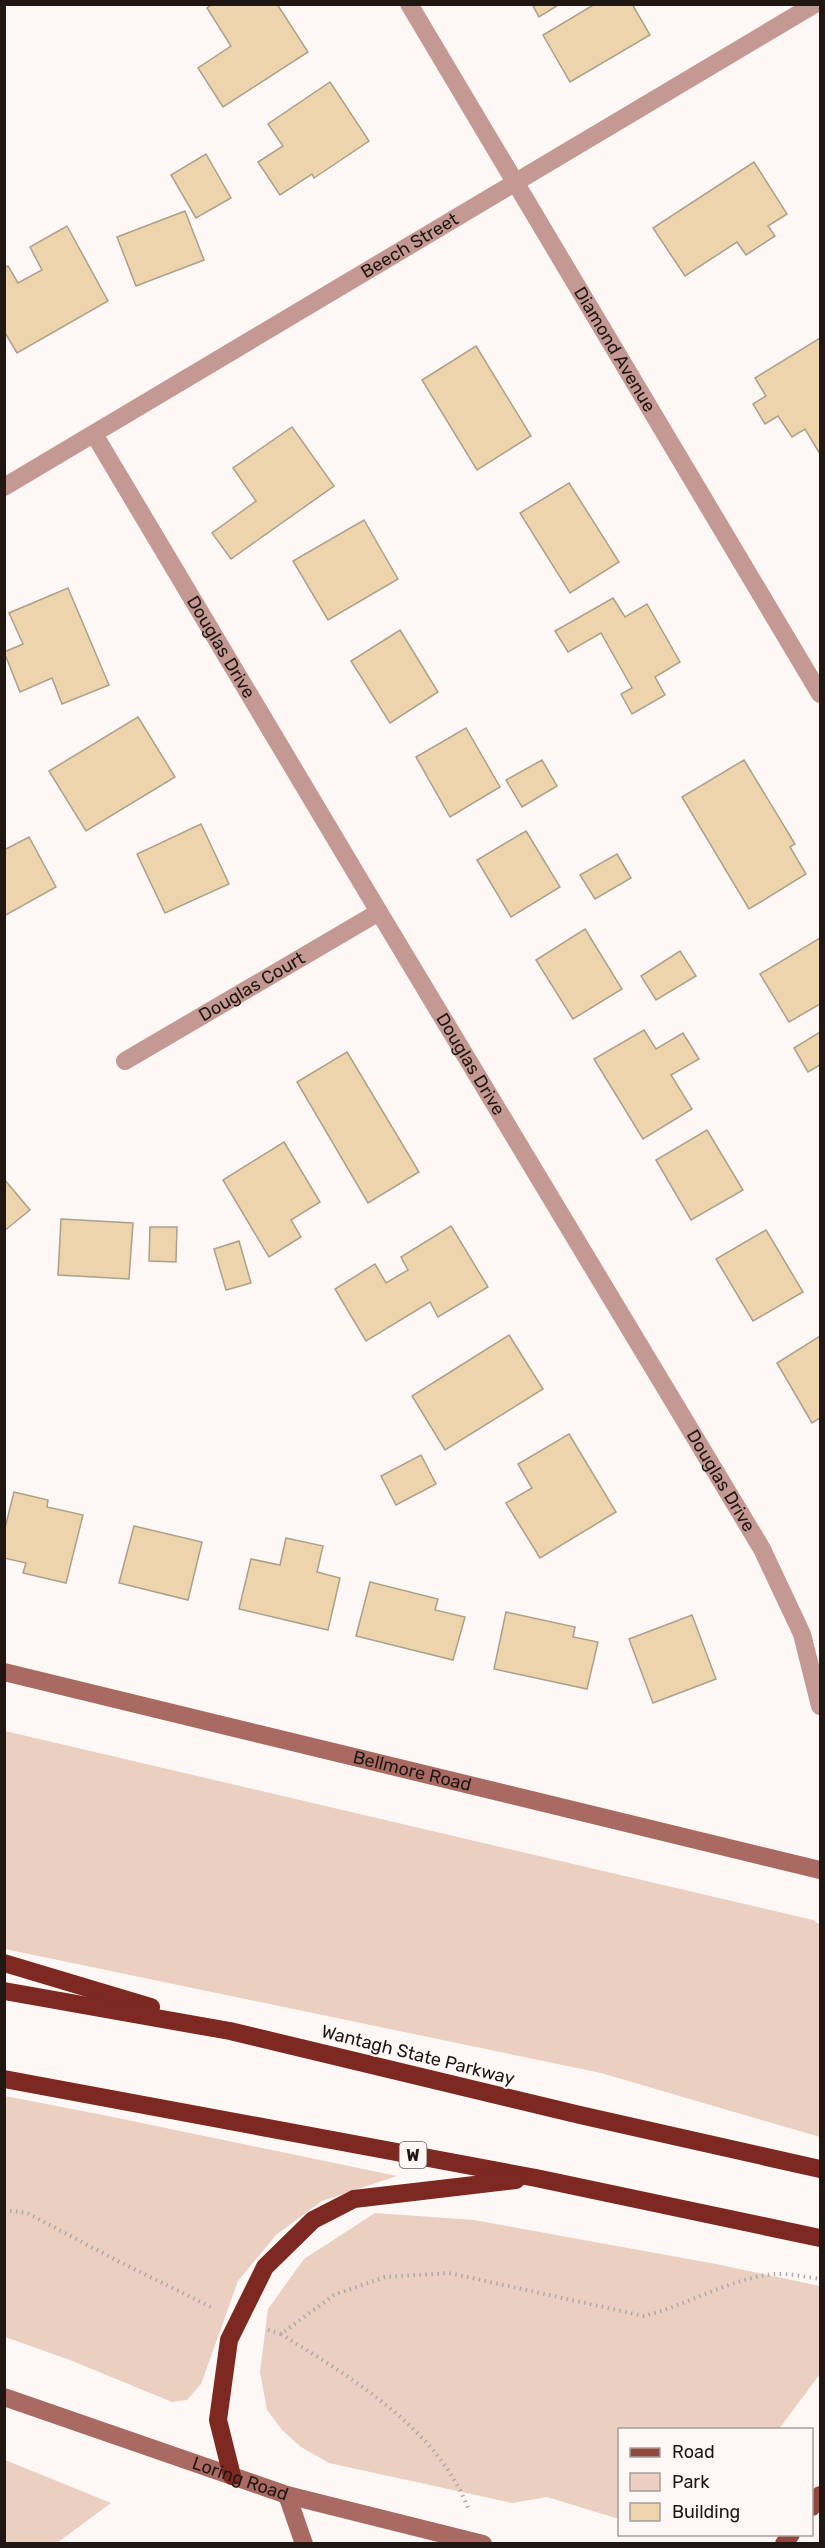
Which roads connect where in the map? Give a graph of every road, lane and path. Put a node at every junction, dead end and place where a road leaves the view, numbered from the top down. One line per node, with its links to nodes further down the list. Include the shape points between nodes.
1 (409, 4): 3 (street, Diamond Avenue)
2 (814, 4): 3 (street, Beech Street)
3 (515, 183): 4 (street, Beech Street); 6 (street, Diamond Avenue)
4 (94, 434): 5 (street, Beech Street); 7 (street, Douglas Drive)
5 (4, 487)
6 (820, 694)
7 (379, 912): 8 (street, Douglas Court); 10 (street, Douglas Drive, via 762,1549 802,1634)
8 (125, 1061)
9 (4, 1672): 11 (main road, Bellmore Road)
10 (820, 1706)
11 (820, 1870)
12 (4, 1963): 14 (highway)
13 (4, 1991): 14 (highway, Wantagh State Parkway)
14 (230, 2031): 16 (highway, Wantagh State Parkway)
15 (4, 2079): 17 (highway, W)
16 (820, 2169)
17 (536, 2178): 19 (highway, W); 21 (highway, via 354,2199 313,2220 265,2267)
18 (4, 2210): 21 (path, via 27,2213)
19 (820, 2238)
20 (820, 2279): 22 (path, via 774,2274 644,2316 449,2273 386,2277 334,2295)
21 (239, 2319): 22 (path); 24 (highway, via 229,2340 218,2420)
22 (281, 2334): 26 (path, via 349,2376 421,2435 461,2490)
23 (4, 2397): 24 (main road, Loring Road)
24 (232, 2476): 25 (main road, Loring Road)
25 (287, 2495): 26 (main road, Loring Road); 27 (main road)
26 (483, 2543)
27 (304, 2544)

